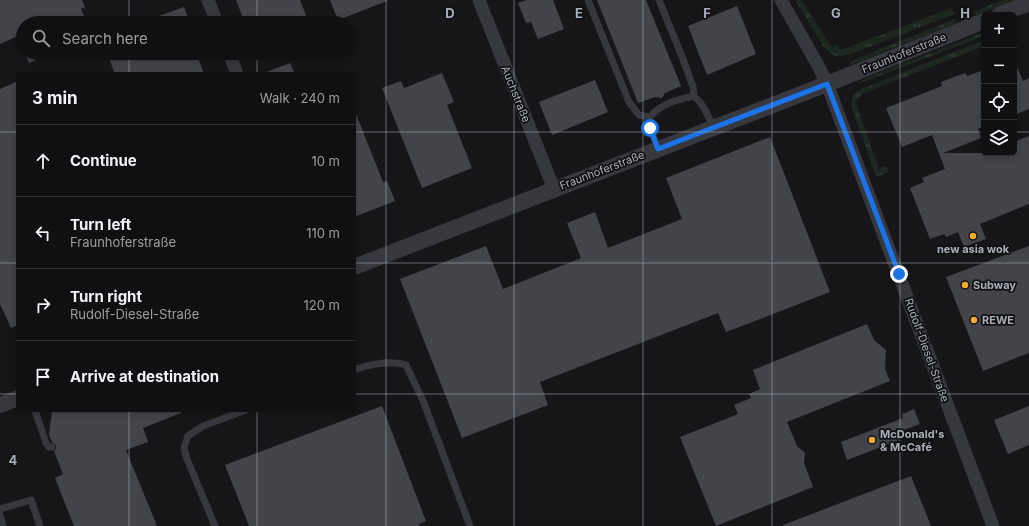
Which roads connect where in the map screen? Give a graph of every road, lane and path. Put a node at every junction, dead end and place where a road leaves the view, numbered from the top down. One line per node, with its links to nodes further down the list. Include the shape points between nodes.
1 (208, 0): 8 (street)
2 (479, 0): 17 (street, Auchstraße)
3 (588, 0): 14 (lane, via 629,102 639,114)
4 (659, 0): 13 (lane, via 683,59)
5 (781, 0): 12 (street, Rudolf-Diesel-Straße)
6 (1029, 3): 7 (street)
7 (1006, 12)
8 (214, 16)
9 (981, 22): 12 (street, Fraunhoferstraße)
10 (232, 60): 11 (street)
11 (237, 72)
12 (827, 84): 15 (street, Fraunhoferstraße); 31 (street, Rudolf-Diesel-Straße)
13 (694, 96): 14 (lane, via 677,99 658,108); 15 (lane, via 708,114)
14 (650, 117): 16 (lane, via 650,128)
15 (713, 128): 16 (street, Fraunhoferstraße)
16 (658, 149): 17 (street, Fraunhoferstraße)
17 (554, 189): 18 (street, Fraunhoferstraße)
18 (356, 266)
19 (356, 369): 30 (lane, via 395,362 406,365 424,403)
20 (16, 399): 21 (street)
21 (0, 405)
22 (36, 412): 24 (lane, via 46,443)
23 (241, 412): 29 (lane, via 203,426 188,436 184,448)
24 (52, 447)
25 (0, 509): 28 (lane, via 31,500)
26 (0, 515): 27 (lane)
27 (3, 526)
28 (40, 526)
29 (216, 526)
30 (470, 526)
31 (993, 526)

